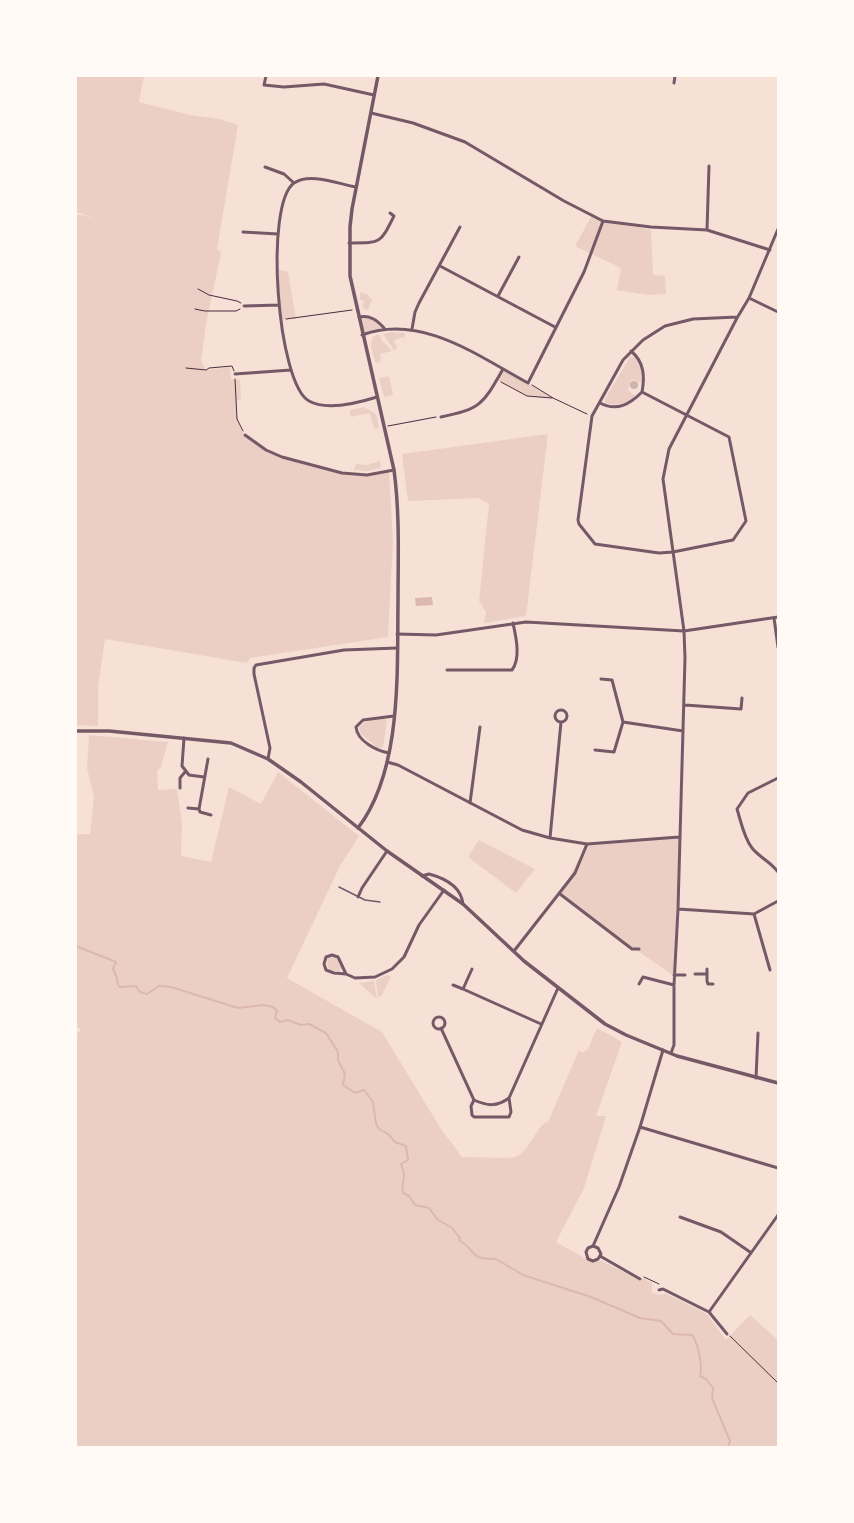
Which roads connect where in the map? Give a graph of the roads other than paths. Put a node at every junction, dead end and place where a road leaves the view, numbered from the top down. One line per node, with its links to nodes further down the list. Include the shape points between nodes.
1 (266, 76): 5 (street, via 264,85 284,87 324,84)
2 (378, 76): 5 (street)
3 (675, 76): 4 (street)
4 (674, 83)
5 (374, 95): 6 (street)
6 (371, 113): 10 (street); 12 (street, via 413,123 465,142 564,201)
7 (709, 166): 15 (street)
8 (265, 167): 9 (street, via 284,174)
9 (294, 183): 10 (street, via 308,178); 17 (street, via 282,200)
10 (356, 187): 18 (street)
11 (390, 213): 18 (street, via 394,216 383,238 378,242)
12 (603, 221): 15 (street); 29 (street, via 584,272)
13 (460, 227): 21 (street)
14 (778, 229): 19 (street)
15 (707, 230): 19 (street)
16 (243, 232): 17 (street)
17 (278, 234): 24 (street)
18 (350, 243): 27 (street, via 350,276)
19 (770, 250): 23 (street)
20 (519, 257): 22 (street)
21 (440, 266): 22 (street); 31 (street, via 415,312)
22 (498, 296): 29 (street)
23 (749, 298): 26 (street); 28 (street)
24 (278, 305): 25 (street); 35 (street)
25 (244, 306)
26 (778, 312)
27 (359, 317): 30 (street, via 377,320); 32 (street)
28 (737, 317): 33 (street, via 679,322 654,332); 40 (street)
29 (556, 327): 34 (street, via 528,382)
30 (384, 328): 31 (street); 32 (street)
31 (412, 329): 34 (street, via 437,336)
32 (362, 335): 38 (street)
33 (632, 351): 37 (street, via 643,367); 39 (street, via 623,360)
34 (503, 369): 41 (street, via 489,393 474,408)
35 (291, 370): 36 (street); 38 (street, via 301,394 321,405)
36 (235, 374)
37 (642, 392): 39 (street, via 627,405 617,407); 40 (street)
38 (377, 397): 43 (street)
39 (600, 403): 44 (street, via 592,416 579,524 598,546 651,553)
40 (686, 415): 44 (street, via 669,449 663,479); 44 (street, via 729,437 746,521 733,540)
41 (441, 417)
42 (245, 435): 43 (street, via 266,450 282,457 342,473 367,475)
43 (394, 470): 48 (street, via 400,531)
44 (673, 552): 47 (street)
45 (776, 617): 47 (street); 49 (street)
46 (513, 623): 47 (street, via 537,622); 48 (street, via 436,635); 51 (street, via 517,642 516,665 512,670)
47 (684, 631): 54 (street)
48 (397, 634): 50 (street)
49 (778, 646)
50 (397, 648): 55 (street); 65 (street, via 344,650 256,664 254,674 270,748)
51 (447, 670)
52 (601, 679): 57 (street, via 612,680)
53 (742, 698): 54 (street, via 741,709)
54 (685, 705): 60 (street)
55 (394, 716): 63 (street); 63 (street, via 363,720 356,728 360,737 376,749)
56 (561, 722): 56 (street, via 556,719 555,714 562,710 567,713 568,718); 77 (street)
57 (623, 722): 60 (street); 62 (street, via 614,752)
58 (480, 727): 71 (street)
59 (76, 730): 61 (street)
60 (683, 731): 76 (street)
61 (184, 738): 65 (street, via 232,743); 67 (street, via 181,759)
62 (595, 750)
63 (389, 753): 66 (street)
64 (208, 759): 68 (street)
65 (268, 759): 75 (street)
66 (387, 762): 71 (street, via 398,765); 75 (street, via 368,812)
67 (185, 772): 68 (street); 70 (street, via 180,778)
68 (204, 777): 73 (street)
69 (778, 778): 80 (street, via 748,793 737,809 752,848)
70 (180, 788)
71 (470, 803): 77 (street, via 522,830)
72 (188, 808): 73 (street)
73 (199, 809): 74 (street, via 200,812)
74 (211, 815)
75 (358, 828): 79 (street)
76 (680, 837): 78 (street); 89 (street)
77 (550, 838): 78 (street)
78 (587, 844): 84 (street, via 575,873)
79 (387, 851): 81 (street); 85 (street)
80 (778, 872)
81 (422, 876): 83 (street); 88 (street, via 429,874 447,881 462,896)
82 (339, 887): 85 (lane)
83 (444, 890): 88 (street); 96 (street, via 419,925 404,957 395,967 384,974 366,978 355,978)
84 (560, 894): 91 (street, via 632,949); 92 (street)
85 (358, 897): 87 (lane)
86 (778, 901): 90 (street)
87 (380, 902)
88 (463, 904): 92 (street)
89 (678, 909): 90 (street); 100 (street)
90 (754, 914): 95 (street)
91 (639, 949)
92 (514, 951): 105 (street)
93 (472, 969): 106 (street)
94 (707, 969): 99 (street)
95 (770, 970)
96 (346, 974): 96 (street, via 338,957 332,954 326,957 326,970)
97 (685, 974): 100 (street)
98 (695, 974): 99 (street)
99 (707, 974): 102 (street, via 708,984)
100 (674, 975): 104 (street)
101 (639, 984): 104 (street, via 642,977)
102 (713, 984)
103 (453, 985): 106 (street)
104 (674, 985): 111 (street)
105 (558, 988): 107 (street); 110 (street, via 611,1027)
106 (463, 989): 107 (street)
107 (541, 1024): 114 (street)
108 (441, 1028): 108 (street, via 445,1024 444,1020 442,1017 436,1017 432,1022 433,1026); 115 (street)
109 (758, 1033): 112 (street)
110 (663, 1050): 111 (street); 116 (street)
111 (672, 1053): 112 (street)
112 (756, 1078): 113 (street)
113 (778, 1083)
114 (509, 1098): 115 (street, via 490,1106); 115 (street, via 512,1112 509,1117 474,1117 471,1106)
115 (474, 1100)
116 (640, 1127): 117 (street); 120 (street, via 619,1187)
117 (778, 1168)
118 (778, 1215): 121 (street)
119 (680, 1217): 121 (street, via 721,1232)
120 (593, 1246): 122 (street, via 599,1249); 122 (street, via 588,1248 586,1257 593,1261)
121 (750, 1252): 125 (street)
122 (600, 1256): 123 (street)
123 (642, 1278)
124 (659, 1290): 125 (street, via 664,1289)
125 (709, 1312): 126 (street)
126 (727, 1334)

